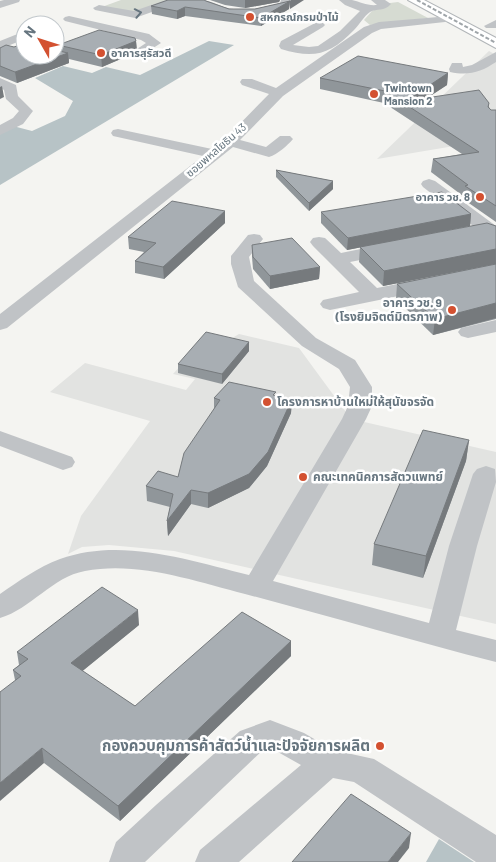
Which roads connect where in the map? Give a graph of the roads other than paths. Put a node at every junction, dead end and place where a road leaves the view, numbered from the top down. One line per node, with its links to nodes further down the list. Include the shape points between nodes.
1 (15, 0): 10 (street)
2 (121, 0): 11 (street)
3 (176, 0): 11 (street, one-way to 3, via 135,15)
4 (203, 0): 5 (street, via 218,8 241,12 278,8 285,5)
5 (286, 0)
6 (344, 0): 12 (street)
7 (380, 0): 12 (street, via 385,4 382,7)
8 (414, 0): 14 (main road)
9 (440, 0): 16 (main road)
10 (0, 5)
11 (98, 8): 21 (street, via 65,21 145,37 155,43)
12 (366, 10): 17 (street)
13 (306, 16): 15 (street)
14 (450, 19): 19 (main road); 27 (street, ซอยพหลโยธิน 43, via 373,28)
15 (319, 25): 17 (street); 17 (street, via 285,46 316,51)
16 (494, 26)
17 (350, 30)
18 (15, 40): 20 (street)
19 (496, 44)
20 (0, 45): 22 (street, via 9,50)
21 (143, 49)
22 (0, 56)
23 (496, 56): 24 (street, via 471,70 459,70)
24 (457, 66)
25 (0, 82): 28 (street, via 11,88 12,99 26,111 18,121)
26 (247, 82): 27 (street)
27 (278, 93): 31 (street, ซอยพหลโยธิน 43)
28 (0, 131)
29 (118, 132): 32 (street)
30 (286, 139): 31 (street, via 269,152)
31 (230, 142): 32 (street, ซอยพหลโยธิน 43)
32 (215, 154): 43 (street, ซอยพหลโยธิน 43)
33 (429, 184): 34 (street)
34 (494, 231): 35 (street)
35 (470, 233)
36 (254, 239): 49 (street, via 240,256 245,283 309,342 347,365 361,387 360,406 354,419)
37 (319, 242): 39 (street)
38 (404, 246): 39 (street)
39 (338, 259): 41 (street)
40 (449, 280): 41 (street)
41 (373, 295): 42 (street)
42 (330, 304)
43 (3, 318)
44 (494, 328): 45 (street)
45 (468, 332)
46 (0, 438): 47 (street)
47 (63, 462)
48 (486, 474): 51 (street)
49 (256, 587): 50 (street, via 120,558 82,562 48,576); 51 (street)
50 (0, 608)
51 (439, 637): 52 (street)
52 (496, 651)
53 (327, 763): 54 (street, via 362,768); 55 (street, via 270,733 252,740 129,854); 56 (street)
54 (496, 855)
55 (127, 862)
56 (213, 862)

